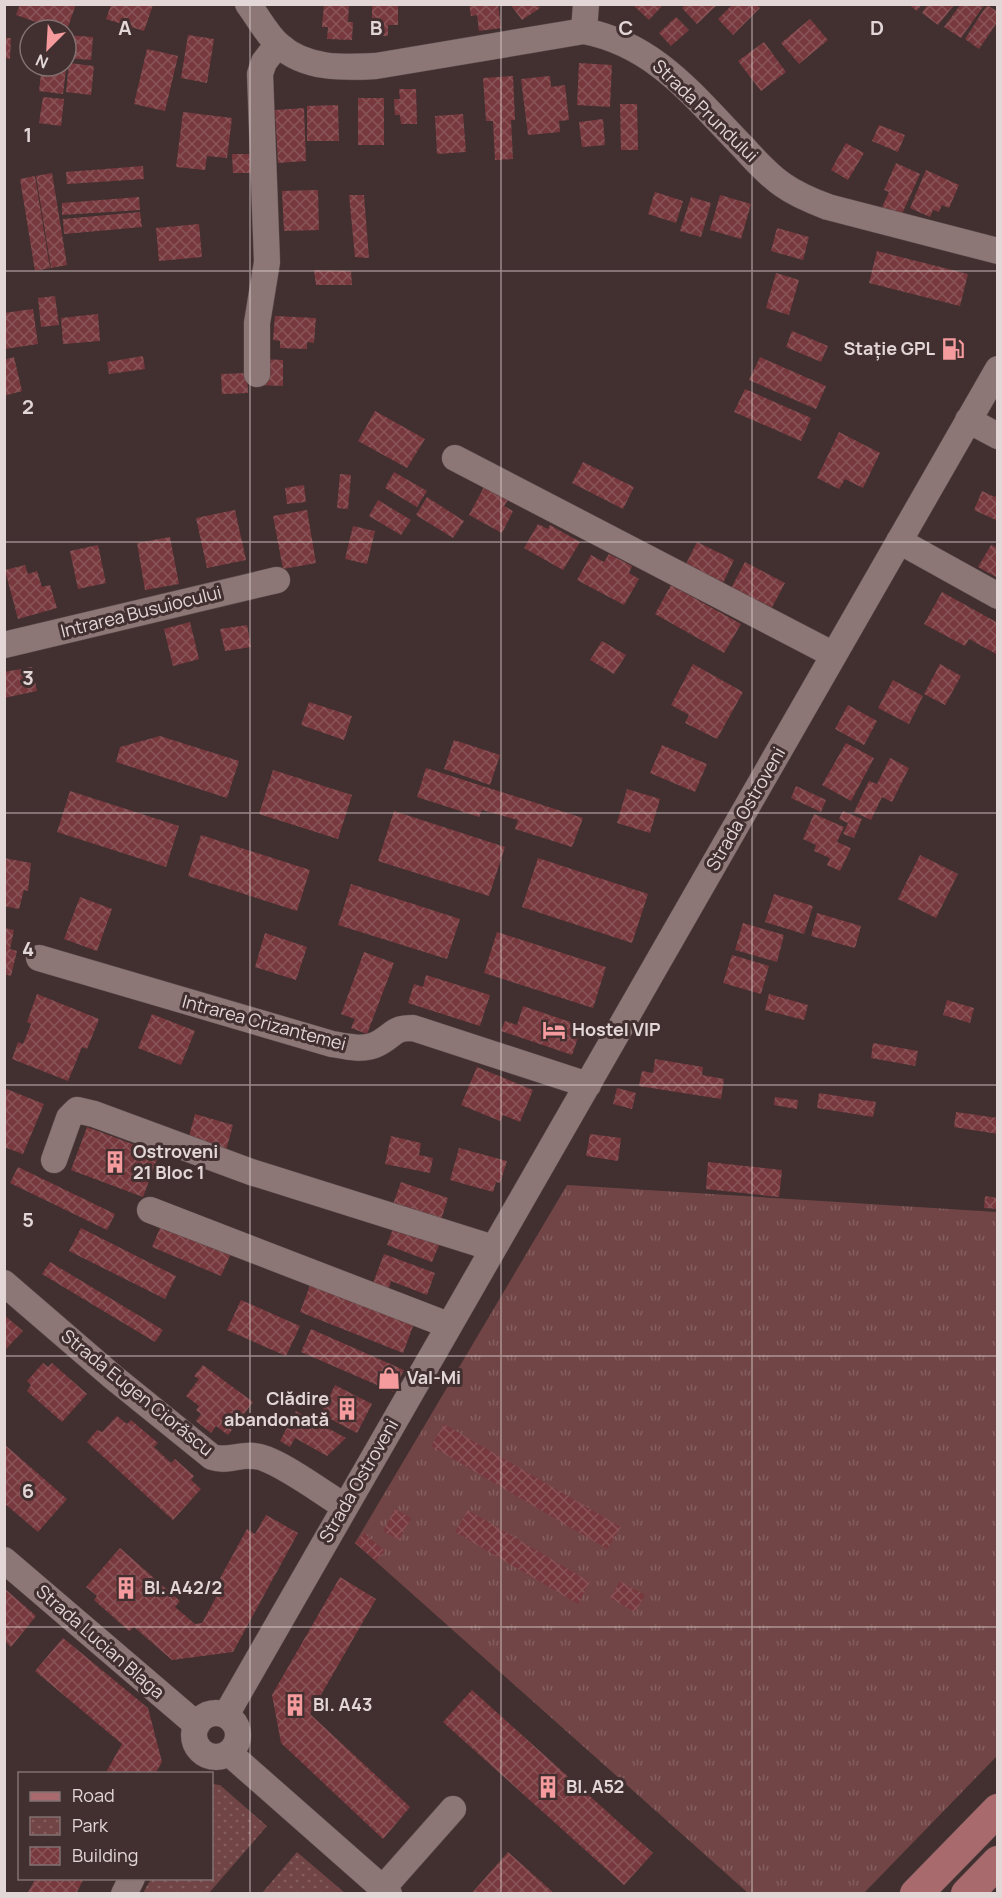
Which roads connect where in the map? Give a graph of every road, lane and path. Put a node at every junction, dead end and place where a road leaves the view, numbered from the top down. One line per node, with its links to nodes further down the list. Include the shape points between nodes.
1 (248, 4): 4 (street, Strada Prundului)
2 (586, 4): 3 (street)
3 (584, 31): 4 (street, Strada Prundului, via 344,68 315,64); 5 (street, Strada Prundului, via 610,36 657,62 756,161 781,184 803,197)
4 (277, 45): 7 (street, via 260,74 267,262 257,323)
5 (998, 251)
6 (998, 369): 8 (street, Strada Ostroveni)
7 (257, 374)
8 (968, 420): 9 (street); 11 (street, Strada Ostroveni)
9 (998, 436)
10 (455, 458): 15 (street)
11 (898, 540): 13 (street); 15 (street, Strada Ostroveni)
12 (277, 580): 14 (street, Intrarea Busuiocului)
13 (998, 596)
14 (4, 645)
15 (834, 655): 17 (street, Strada Ostroveni)
16 (39, 958): 17 (street, Intrarea Crizantemei, via 332,1044 367,1047 398,1028 413,1028)
17 (588, 1086): 20 (street, Strada Ostroveni)
18 (54, 1160): 20 (street, via 69,1118 78,1110 251,1172)
19 (150, 1210): 22 (street)
20 (493, 1248): 22 (street, Strada Ostroveni)
21 (4, 1283): 23 (street, Strada Eugen Ciorăscu, via 212,1457 222,1460 254,1455 271,1461)
22 (448, 1325): 23 (street, Strada Ostroveni)
23 (344, 1506): 25 (street, Strada Ostroveni)
24 (4, 1560): 26 (street, Strada Lucian Blaga)
25 (226, 1715): 26 (street, via 206,1715); 27 (street, via 235,1724 238,1737)
26 (197, 1725): 27 (street, via 195,1740)
27 (208, 1760): 31 (street)
28 (453, 1809): 31 (street)
29 (998, 1810): 32 (main road)
30 (998, 1862): 33 (main road)
31 (386, 1891)
32 (916, 1893)
33 (967, 1893)

